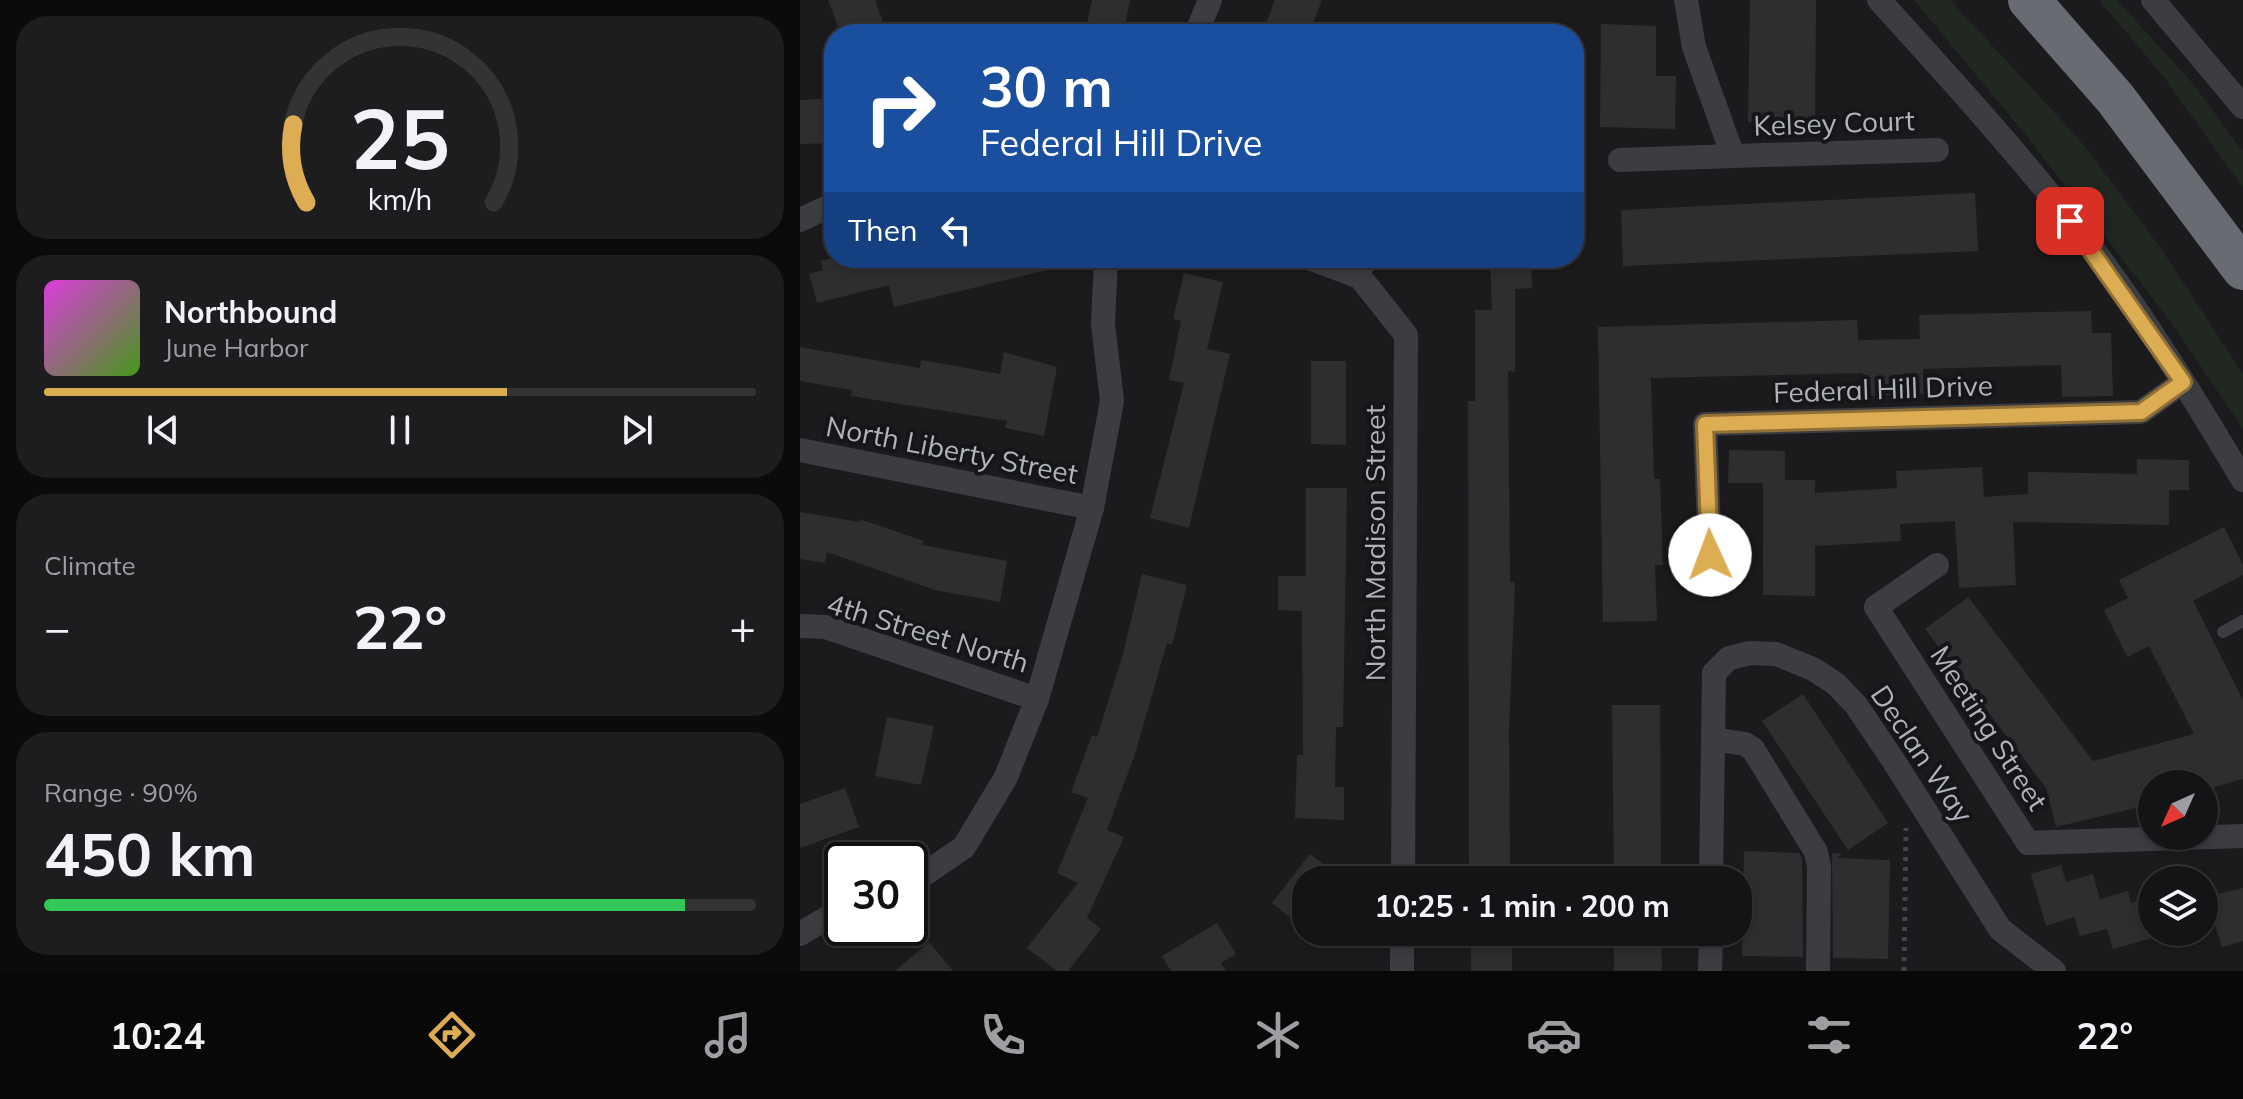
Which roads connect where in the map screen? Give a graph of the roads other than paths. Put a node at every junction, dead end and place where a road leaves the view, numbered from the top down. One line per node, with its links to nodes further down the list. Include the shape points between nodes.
1 (1210, 0): 6 (street)
2 (1686, 0): 9 (street, Kelsey Court, via 1694,47)
3 (1879, 0): 18 (street, via 2027,166 2088,243)
4 (2029, 0): 16 (highway, via 2115,98)
5 (2164, 4): 7 (street)
6 (1200, 24)
7 (2243, 107)
8 (1937, 150): 9 (street, Kelsey Court)
9 (1733, 156): 10 (street, Kelsey Court)
10 (1620, 160)
11 (824, 209): 12 (street)
12 (800, 220)
13 (1106, 268): 21 (street, via 1103,324 1112,401)
14 (1336, 268): 17 (street)
15 (1368, 268): 17 (lane)
16 (2243, 269)
17 (1360, 277): 30 (street, North Madison Street, via 1406,335)
18 (2183, 382): 20 (street); 22 (street, Federal Hill Drive, via 2141,412 1705,424)
19 (800, 450): 21 (street, North Liberty Street)
20 (2243, 480)
21 (1092, 508): 27 (street)
22 (1710, 555)
23 (1937, 565): 29 (street, Meeting Street, via 1876,607 2028,843)
24 (2243, 621): 26 (lane)
25 (800, 626): 27 (street, 4th Street North, via 825,627)
26 (2223, 632)
27 (1037, 699): 32 (street, via 1006,777 964,847)
28 (1713, 739): 31 (street, Declan Way); 39 (street, via 1753,749 1816,852); 40 (street, Declan Way, via 1714,673 1729,658 1776,654 1813,669 1856,705 2000,929)
29 (2243, 836)
30 (1403, 866)
31 (1711, 866)
32 (928, 872)
33 (824, 920): 34 (street)
34 (800, 934)
35 (1402, 946): 37 (street)
36 (1711, 946): 38 (street)
37 (1402, 971)
38 (1710, 971)
39 (1818, 971)
40 (2054, 971)

